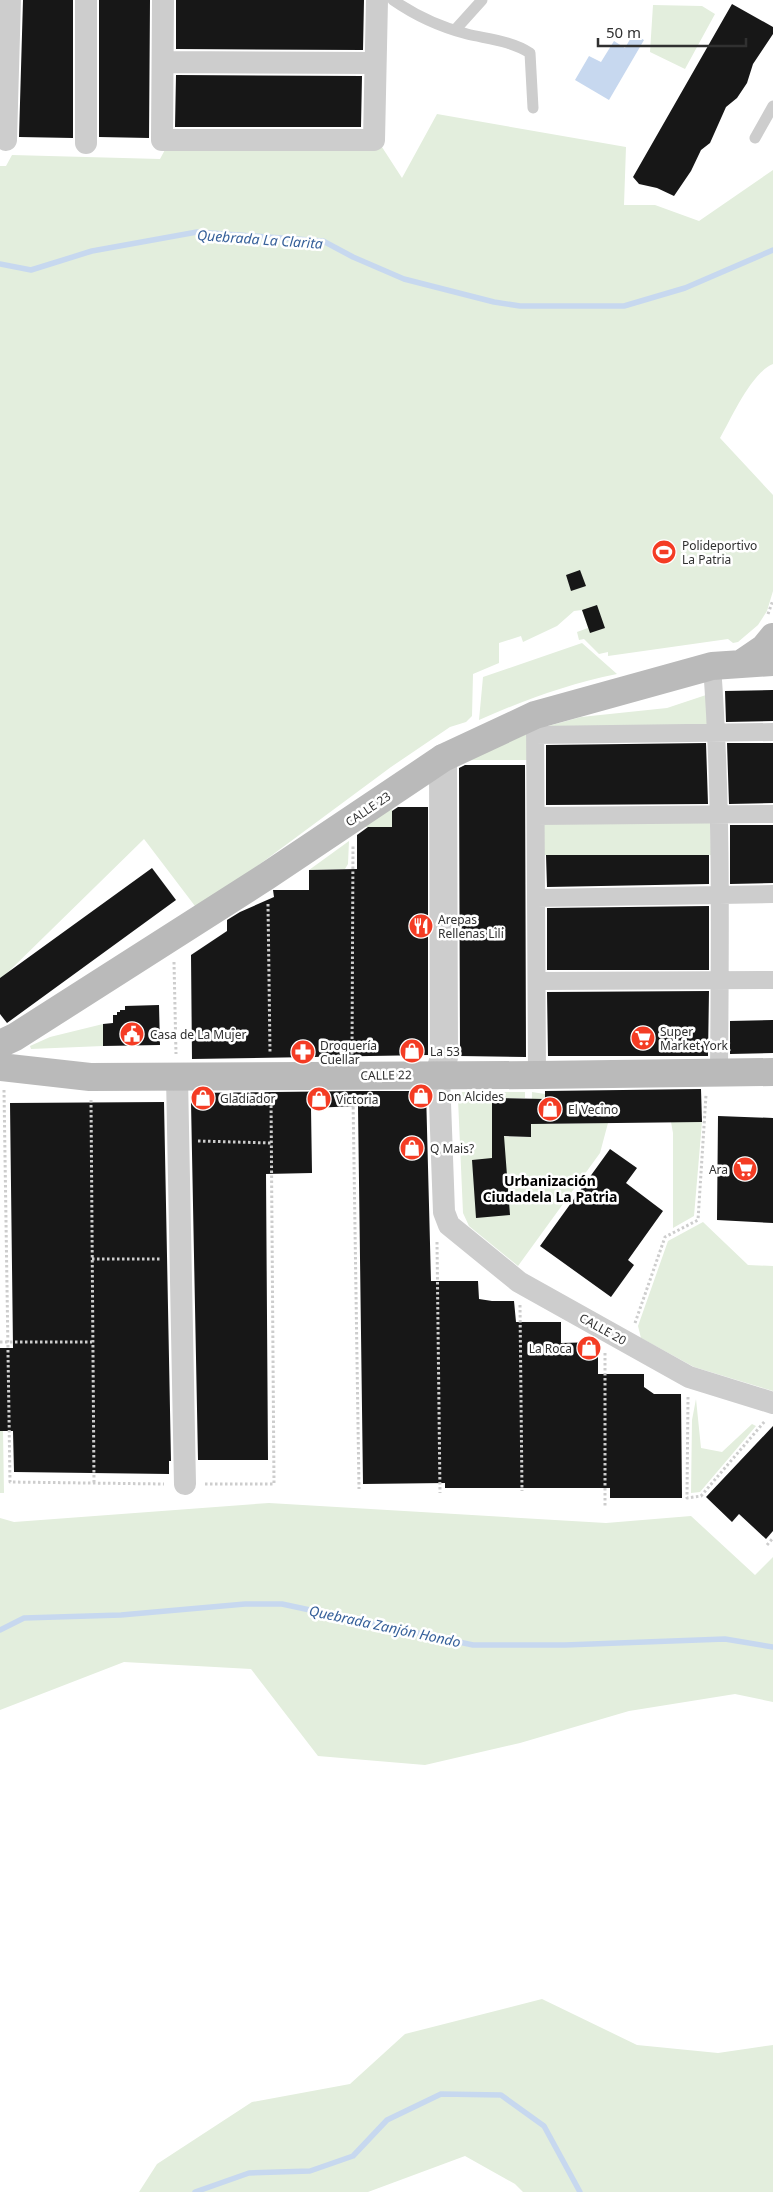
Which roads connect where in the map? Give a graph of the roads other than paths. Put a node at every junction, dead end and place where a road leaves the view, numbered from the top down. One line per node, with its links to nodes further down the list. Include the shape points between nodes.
1 (10, 0): 13 (street)
2 (86, 0): 14 (street)
3 (163, 0): 8 (street)
4 (377, 0): 9 (street)
5 (393, 0): 7 (lane, via 414,14)
6 (482, 0): 7 (lane)
7 (455, 30): 11 (lane, via 512,44 530,53)
8 (163, 62): 9 (street); 9 (street, via 162,140 374,140)
9 (375, 63)
10 (773, 106): 12 (lane)
11 (533, 108)
12 (755, 138)
13 (6, 140)
14 (86, 143)
15 (773, 637): 17 (main road, via 764,648)
16 (773, 662): 17 (main road, CALLE 23)
17 (742, 663): 18 (main road, CALLE 23)
18 (712, 666): 19 (main road, CALLE 23); 20 (street)
19 (535, 725): 20 (street); 22 (main road, CALLE 23); 25 (street)
20 (717, 732): 21 (street); 23 (street)
21 (773, 732)
22 (443, 758): 32 (main road, CALLE 23, via 174,935); 35 (street, via 444,1057)
23 (719, 814): 24 (street); 25 (street); 27 (street)
24 (773, 814)
25 (536, 816): 28 (street)
26 (773, 894): 27 (street)
27 (719, 895): 28 (street); 31 (street)
28 (537, 898): 30 (street)
29 (773, 980): 31 (street)
30 (538, 981): 31 (street); 36 (street)
31 (720, 981): 34 (street)
32 (9, 1057): 37 (main road, CALLE 22, via 90,1077)
33 (773, 1072): 34 (main road, CALLE 22)
34 (713, 1073): 36 (main road, CALLE 22)
35 (439, 1075): 36 (main road, CALLE 22); 37 (main road, CALLE 22); 38 (street, CALLE 20, via 444,1212 449,1224 519,1282 688,1377)
36 (538, 1076)
37 (177, 1077): 39 (street)
38 (770, 1411)
39 (185, 1484)

